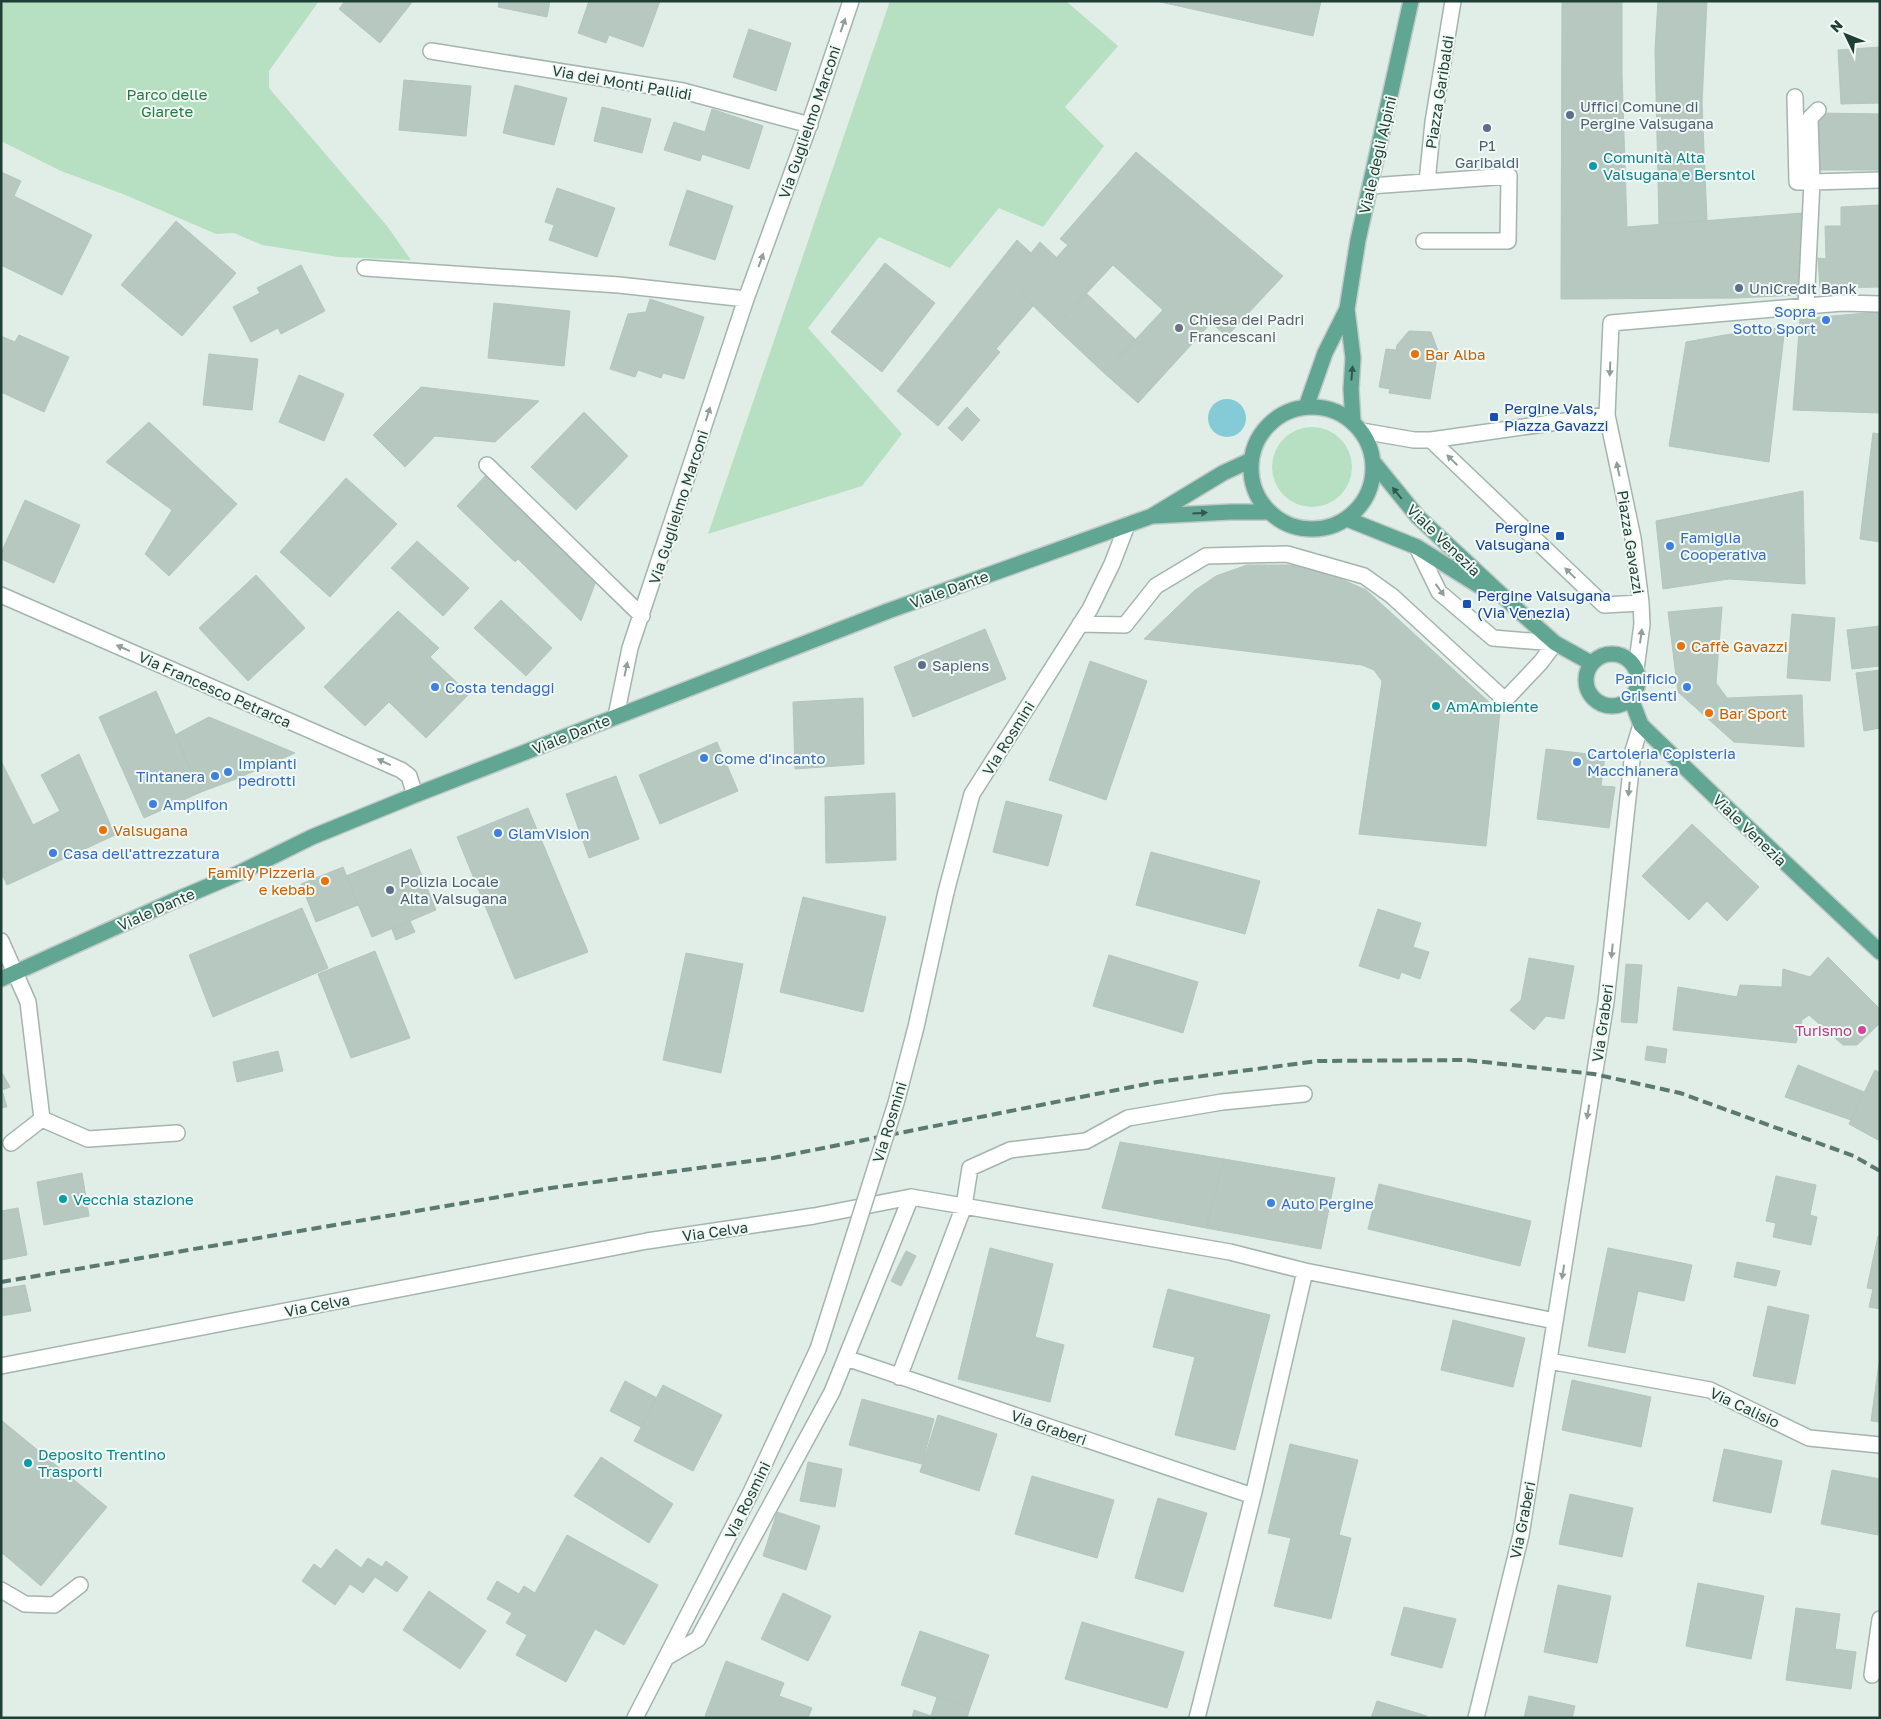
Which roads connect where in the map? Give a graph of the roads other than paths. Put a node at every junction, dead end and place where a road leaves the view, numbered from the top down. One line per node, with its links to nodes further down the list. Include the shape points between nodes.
1 (851, 1): 7 (street, Via Guglielmo Marconi, one-way to 1)
2 (1411, 1): 11 (main road, Viale degli Alpini)
3 (1454, 1): 9 (street, Piazza Garibaldi, via 1433,122)
4 (431, 51): 7 (street, Via dei Monti Pallidi, via 683,91)
5 (1795, 97): 10 (street, via 1797,182)
6 (1818, 110): 10 (street, via 1810,118)
7 (810, 125): 14 (street, Via Guglielmo Marconi, one-way to 7)
8 (1880, 180): 10 (street)
9 (1427, 182): 11 (street); 12 (street, via 1509,176 1508,241)
10 (1812, 182): 16 (street)
11 (1370, 186): 17 (main road, Viale degli Alpini)
12 (1424, 241)
13 (365, 268): 14 (street, via 619,285)
14 (746, 299): 33 (street, Via Guglielmo Marconi, one-way to 14)
15 (1880, 304): 16 (street)
16 (1806, 306): 19 (street, Piazza Gavazzi, one-way to 19, via 1611,323)
17 (1347, 309): 18 (main road, via 1325,353); 20 (main road, one-way to 17, via 1350,389 1353,358)
18 (1306, 407): 20 (main road, via 1334,410); 22 (main road, via 1276,418 1263,431)
19 (1607, 415): 21 (street); 31 (street, Piazza Gavazzi, one-way to 19, via 1633,538)
20 (1358, 427): 21 (street, via 1414,440); 23 (main road, via 1370,446)
21 (1431, 440): 31 (street, one-way to 21, via 1604,605)
22 (1251, 460): 25 (main road, via 1252,482); 26 (main road, Viale Dante)
23 (1374, 463): 27 (main road, via 1372,485 1363,504); 32 (main road, Viale Venezia, one-way to 23, via 1418,517)
24 (487, 465): 33 (street)
25 (1268, 512): 26 (main road, Viale Dante, one-way to 25); 27 (main road, via 1286,524 1311,530 1324,529)
26 (1152, 516): 28 (main road, Viale Dante)
27 (1348, 519): 29 (main road, Viale Venezia)
28 (1127, 524): 34 (street, Via Rosmini, via 1112,564); 39 (main road, Viale Dante, via 888,611)
29 (1417, 547): 32 (main road, Viale Venezia); 35 (street, one-way to 35, via 1439,592 1493,638)
30 (1, 595): 41 (street, Via Francesco Petrarca, one-way to 30, via 409,776 401,770)
31 (1640, 603): 37 (street, Piazza Gavazzi, one-way to 31, via 1642,624)
32 (1520, 612): 35 (main road, Viale Venezia)
33 (642, 616): 39 (street, Via Guglielmo Marconi, one-way to 33, via 630,648)
34 (1080, 624): 35 (street, via 1125,625 1156,586 1206,556 1287,554 1364,576 1392,596 1505,700); 63 (street, Via Rosmini, bridge, via 972,794 896,1104 818,1349 751,1492)
35 (1555, 643): 36 (main road, Viale Venezia)
36 (1591, 663): 37 (main road, via 1606,654 1616,654 1631,662); 38 (main road, via 1585,680 1591,697 1598,703 1615,707)
37 (1636, 670): 38 (main road, via 1638,685)
38 (1631, 699): 40 (main road, Viale Venezia)
39 (616, 716): 41 (main road, Viale Dante)
40 (1641, 724): 43 (main road, Viale Venezia); 53 (street, Via Graberi, one-way to 53, via 1633,751 1606,1002)
41 (415, 796): 44 (main road, Viale Dante, via 312,837 237,874)
42 (1, 941): 44 (street)
43 (1880, 952)
44 (15, 972): 45 (main road, Viale Dante); 47 (street, via 28,1002)
45 (1, 979)
46 (1304, 1094): 51 (street, via 1222,1102 1128,1118 1086,1140 1010,1150 970,1168)
47 (42, 1119): 48 (street, via 88,1139); 49 (street)
48 (177, 1133)
49 (11, 1143)
50 (911, 1197): 51 (street); 54 (street); 56 (street, Via Celva, via 814,1216 647,1241)
51 (964, 1206): 52 (street, via 1230,1252); 57 (street)
52 (1305, 1270): 53 (street); 59 (street)
53 (1555, 1320): 55 (street, Via Graberi)
54 (846, 1358): 57 (street, Via Graberi); 63 (street, via 832,1392 698,1639)
55 (1549, 1361): 58 (street, Via Calisio, via 1710,1390 1810,1438); 67 (street, Via Graberi, via 1521,1535)
56 (1, 1366)
57 (899, 1377): 59 (street, Via Graberi)
58 (1880, 1445)
59 (1253, 1496): 66 (street)
60 (80, 1585): 61 (street, via 54,1605 24,1604)
61 (1, 1590)
62 (1880, 1619): 64 (street)
63 (667, 1657): 65 (street, Via Rosmini)
64 (1872, 1675)
65 (634, 1718)
66 (1197, 1718)
67 (1476, 1718)

